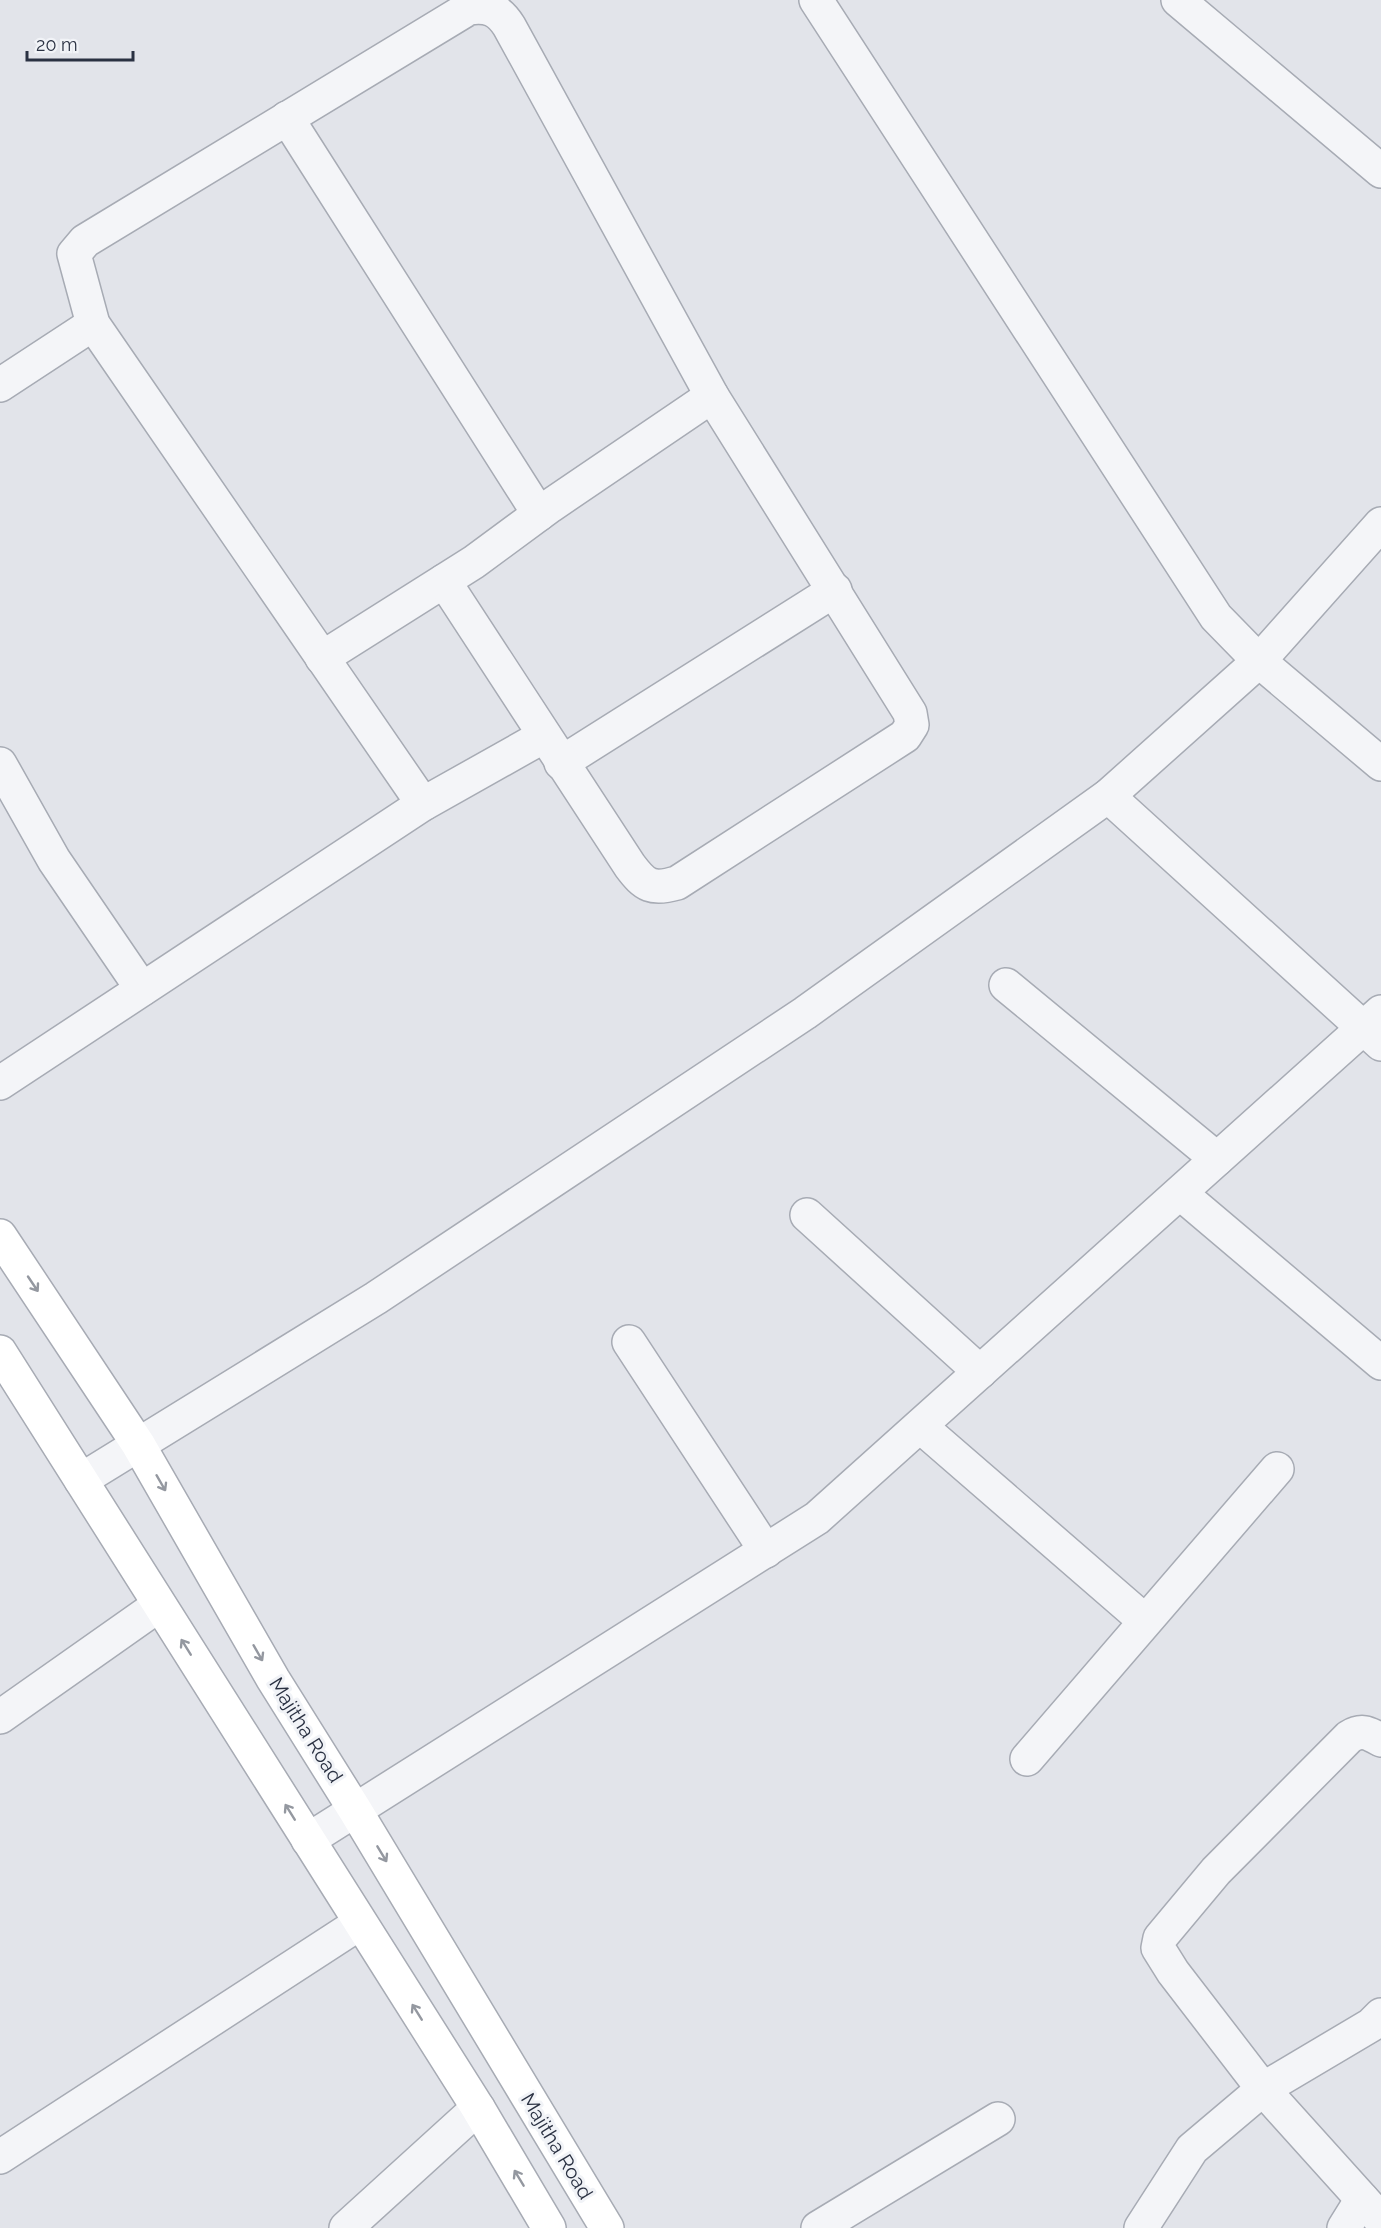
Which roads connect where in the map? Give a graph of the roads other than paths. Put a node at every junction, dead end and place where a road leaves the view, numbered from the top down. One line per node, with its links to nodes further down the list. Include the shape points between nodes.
1 (816, 0): 13 (street, via 1216,617)
2 (1178, 0): 4 (street)
3 (287, 118): 5 (street, via 85,241 74,254); 7 (street, via 469,8 496,10 509,26); 8 (street)
4 (1381, 171)
5 (93, 324): 6 (street); 12 (street)
6 (0, 385)
7 (712, 396): 8 (street); 11 (street)
8 (540, 514): 10 (street)
9 (1381, 524): 13 (street)
10 (444, 581): 12 (street); 14 (street)
11 (835, 590): 14 (street); 14 (street, via 910,713 913,721 909,732 677,883 663,887 643,882)
12 (322, 658): 18 (street)
13 (1259, 661): 16 (street); 17 (street)
14 (552, 750): 18 (street)
15 (0, 764): 20 (street, via 54,860)
16 (1381, 764)
17 (1108, 796): 21 (street); 32 (street, via 806,1013 376,1298)
18 (423, 804): 20 (street)
19 (1006, 985): 23 (street)
20 (142, 989): 22 (street)
21 (1375, 1028): 23 (street)
22 (0, 1083)
23 (1217, 1160): 24 (street)
24 (1180, 1193): 29 (street); 30 (street)
25 (807, 1215): 30 (street)
26 (0, 1236): 32 (main road, Majitha Road, one-way to 32)
27 (629, 1342): 35 (street)
28 (0, 1352): 34 (main road)
29 (1381, 1364)
30 (980, 1372): 31 (street)
31 (920, 1426): 35 (street, via 817,1518); 37 (street)
32 (138, 1444): 34 (street); 41 (main road, Majitha Road, one-way to 41, via 273,1679)
33 (1277, 1469): 37 (street)
34 (81, 1480): 36 (main road)
35 (766, 1551): 41 (street)
36 (159, 1605): 38 (street); 42 (main road, one-way to 36)
37 (1145, 1621): 40 (street)
38 (0, 1717)
39 (1381, 1740): 45 (street, via 1357,1731 1348,1737 1216,1871 1160,1938 1158,1948 1173,1972)
40 (1027, 1759)
41 (355, 1810): 42 (street); 52 (main road, Majitha Road, one-way to 52)
42 (308, 1840): 43 (main road)
43 (360, 1923): 46 (main road, one-way to 43); 48 (street)
44 (1381, 2015): 45 (street, via 1371,2025)
45 (1263, 2089): 49 (street); 54 (street, via 1192,2149)
46 (478, 2108): 50 (street); 51 (main road, one-way to 46)
47 (998, 2119): 53 (street)
48 (0, 2157)
49 (1372, 2209): 55 (street)
50 (346, 2228)
51 (549, 2228)
52 (607, 2228)
53 (818, 2228)
54 (1141, 2228)
55 (1344, 2228)

